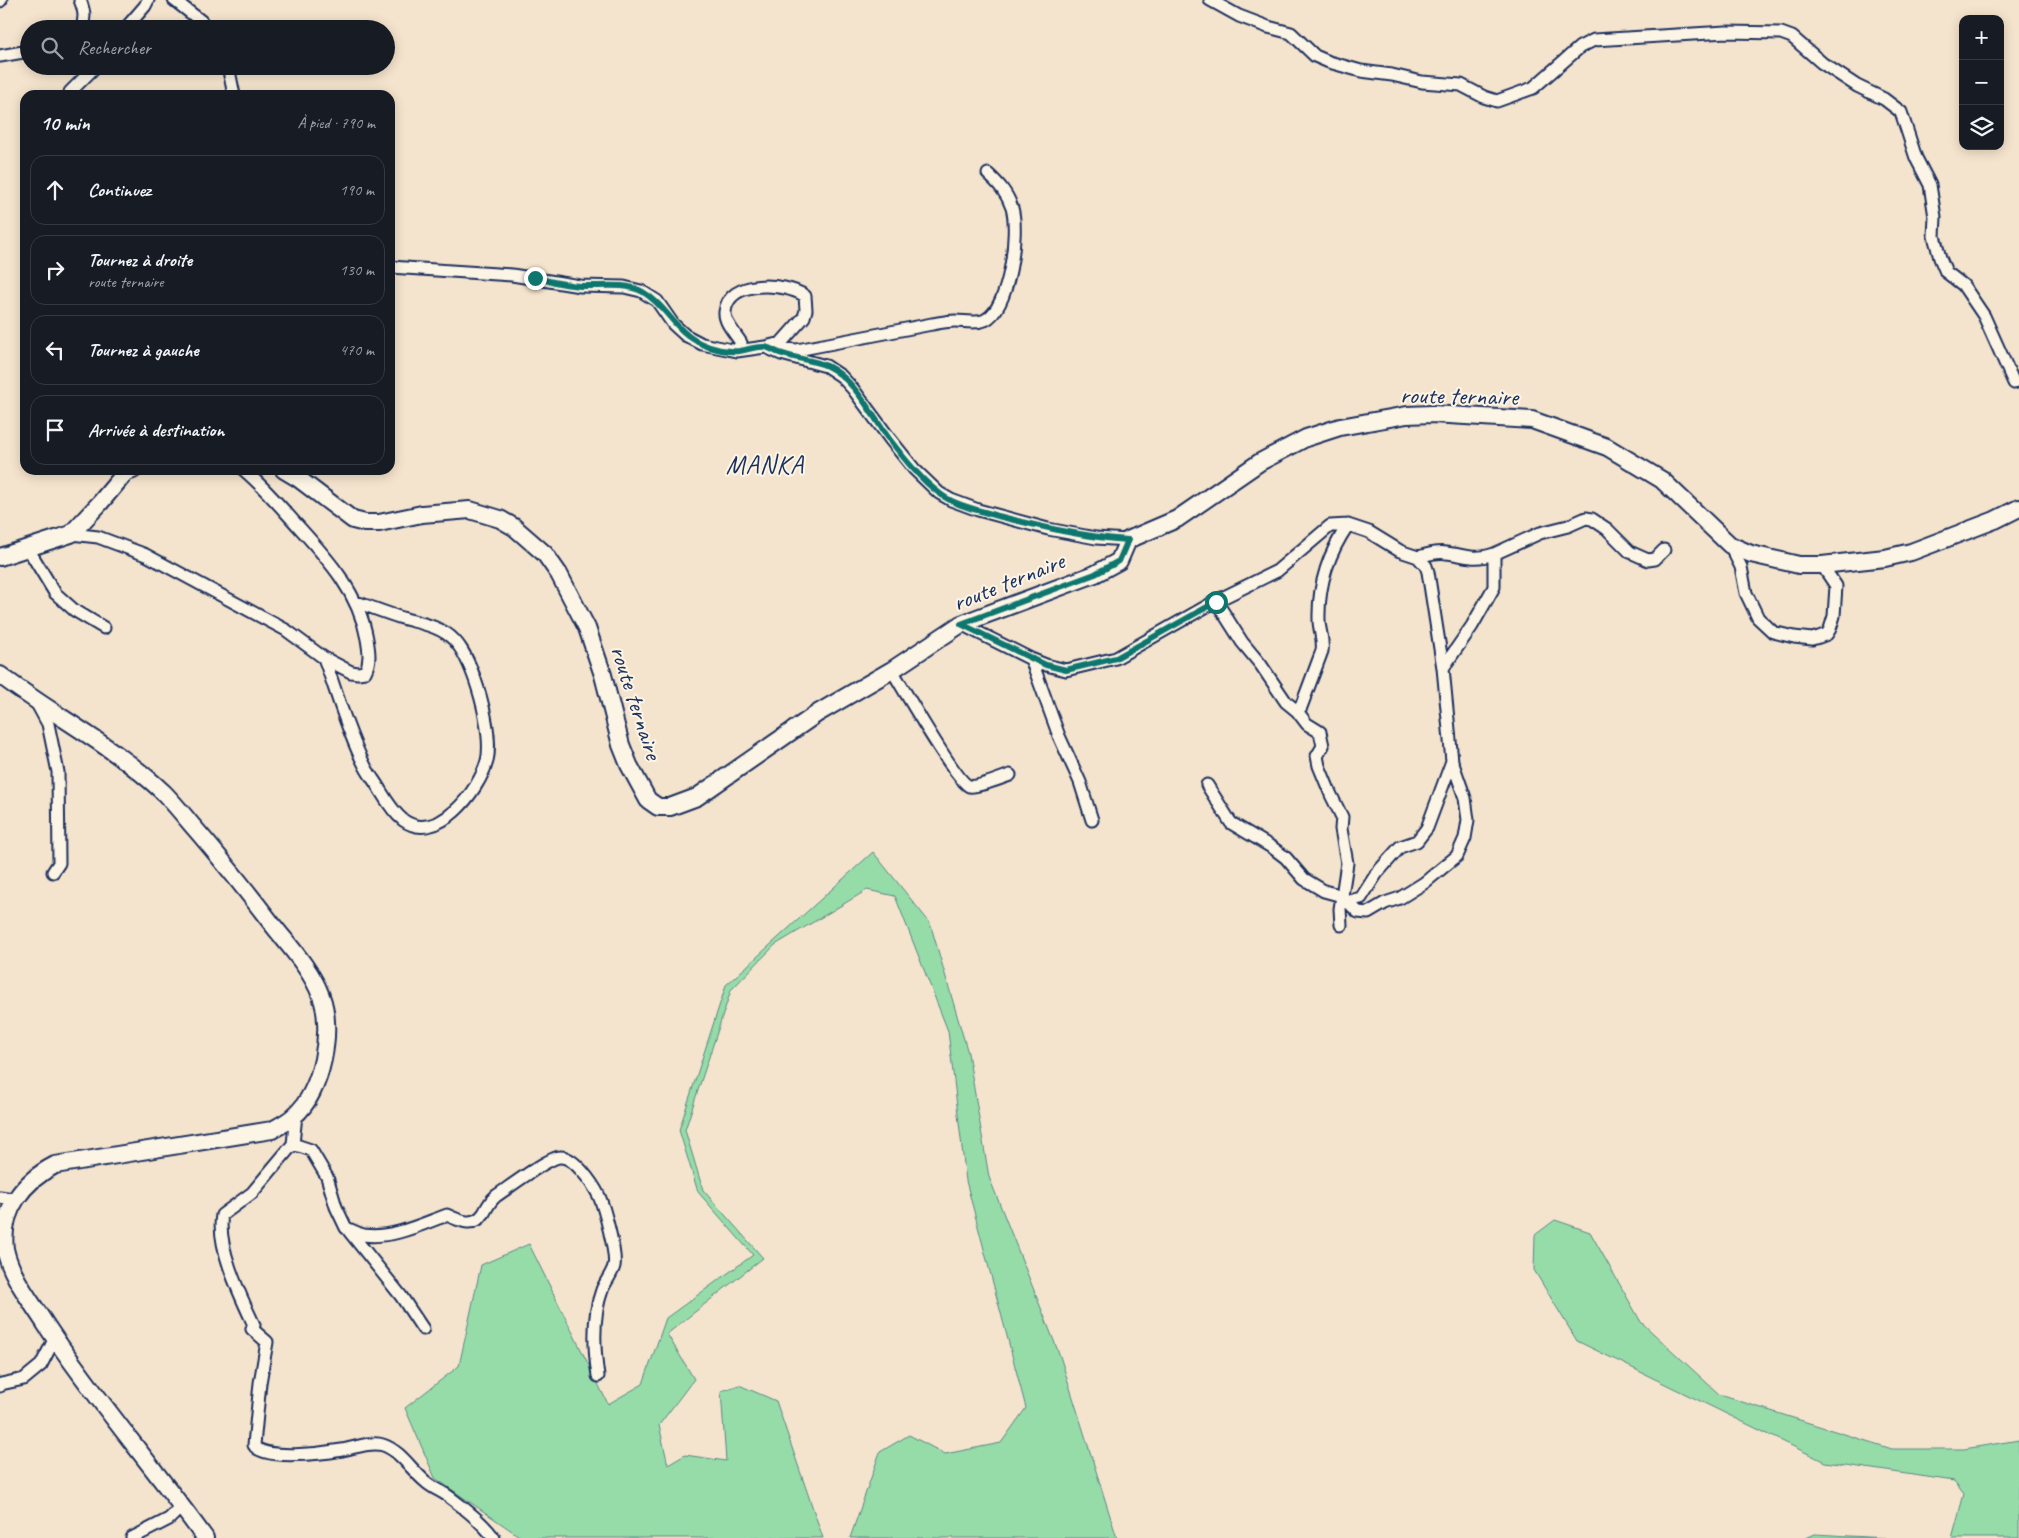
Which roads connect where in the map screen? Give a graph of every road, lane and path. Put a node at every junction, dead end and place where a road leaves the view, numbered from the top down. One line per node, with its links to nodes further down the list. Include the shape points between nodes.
1 (80, 0): 5 (street)
2 (148, 0): 6 (street)
3 (174, 0): 7 (street)
4 (1210, 0): 18 (street, via 1268,28 1291,32 1315,56 1329,62 1422,82 1461,85 1498,100 1533,88 1580,47 1594,40 1726,32 1781,33 1792,37 1822,63 1902,112 1916,158 1930,185 1934,236 1940,258 1946,272 1963,285 1984,316)
5 (84, 20)
6 (133, 20)
7 (200, 20)
8 (20, 53): 9 (street)
9 (0, 56)
10 (87, 75): 12 (street)
11 (230, 75): 13 (street)
12 (72, 90)
13 (233, 90)
14 (988, 174): 16 (street, via 1003,188 1015,225 1009,278 993,314 985,320 969,323 932,324 797,350)
15 (395, 267): 17 (street, via 512,275 580,286 624,287 641,291 657,301 685,335 702,344)
16 (765, 347): 17 (street); 17 (street, via 781,343 804,318 805,296 771,285 758,285 732,297 724,314 741,343); 25 (street, via 826,366 841,376 914,469 951,500 1048,529)
17 (737, 351)
18 (2014, 383)
19 (125, 475): 24 (street)
20 (250, 475): 33 (street, via 334,568)
21 (292, 475): 40 (street, route ternaire, via 353,520 379,523 422,514 470,510 514,527 545,554 587,628 629,765 648,800 658,807 670,807 697,797 818,714)
22 (2019, 508): 32 (street, route ternaire, via 1911,552)
23 (1348, 525): 31 (street); 34 (street, via 1330,526 1277,571); 43 (street, via 1334,545 1324,576 1319,607 1322,650)
24 (71, 534): 27 (street); 37 (street, via 98,537 146,555 286,630)
25 (1128, 540): 26 (street, route ternaire, via 1177,519 1260,462 1306,438 1407,415 1432,414 1532,420 1607,447 1662,480); 35 (street, route ternaire, via 1119,561 1095,574)
26 (1730, 545): 32 (street, route ternaire, via 1774,561); 32 (street, via 1758,618 1773,632 1794,637 1812,639 1827,634 1830,629 1836,586)
27 (27, 547): 30 (street); 36 (street, via 55,594)
28 (1664, 550): 29 (street, via 1655,559 1648,560 1630,552 1608,529 1586,518 1540,533)
29 (1494, 554): 31 (street, via 1472,558 1445,552); 39 (street, via 1494,587)
30 (0, 557)
31 (1418, 557): 39 (street, via 1428,572)
32 (1822, 565)
33 (356, 602): 37 (street, via 365,629 370,660 368,667 365,672 358,673); 37 (street, via 442,631 454,640 464,655 482,702 489,743 481,776 455,812 438,822 422,826 401,819 364,764)
34 (1216, 602): 38 (street, via 1116,658 1066,670); 43 (street, via 1286,702)
35 (961, 624): 38 (street); 40 (street, route ternaire)
36 (104, 628)
37 (324, 658)
38 (1031, 658): 47 (street)
39 (1443, 668): 44 (street)
40 (892, 670): 45 (street, via 940,750 966,783 972,786)
41 (0, 675): 42 (street)
42 (36, 702): 48 (street, via 48,724 58,772 59,863); 51 (street, via 119,756 164,793 225,863 305,968 322,996 326,1046 314,1088)
43 (1297, 711): 49 (street, via 1307,724 1320,732 1323,746 1318,756 1319,766 1342,817 1347,863)
44 (1452, 762): 49 (street, via 1427,828 1417,841 1400,847 1361,898); 49 (street, via 1465,798 1468,820 1457,856 1424,883 1368,913 1358,912)
45 (1010, 776)
46 (1207, 786): 49 (street, via 1231,823 1286,858 1304,879)
47 (1092, 820)
48 (53, 872)
49 (1345, 899): 50 (street, via 1340,909)
50 (1341, 925)
51 (296, 1115): 52 (street); 53 (street, via 272,1130 55,1165)
52 (292, 1144): 54 (street, via 311,1150 327,1177); 62 (street, via 252,1193 222,1215 220,1225 231,1274 254,1325 252,1329 267,1342 253,1438 257,1450 287,1455 374,1443 384,1445 426,1483 452,1498)
53 (7, 1198): 56 (street, via 4,1248 18,1280)
54 (346, 1228): 55 (street, via 369,1254); 57 (street, via 362,1235 378,1236 447,1215 465,1223 471,1222 482,1216 496,1196 554,1158 567,1158 576,1163 599,1196 614,1249 614,1266 597,1306 594,1348)
55 (423, 1329)
56 (55, 1338): 58 (street, via 41,1365 24,1379); 59 (street)
57 (598, 1376)
58 (0, 1386)
59 (182, 1506): 60 (street, via 169,1519); 61 (street)
60 (132, 1538)
61 (205, 1538)
62 (494, 1538)

